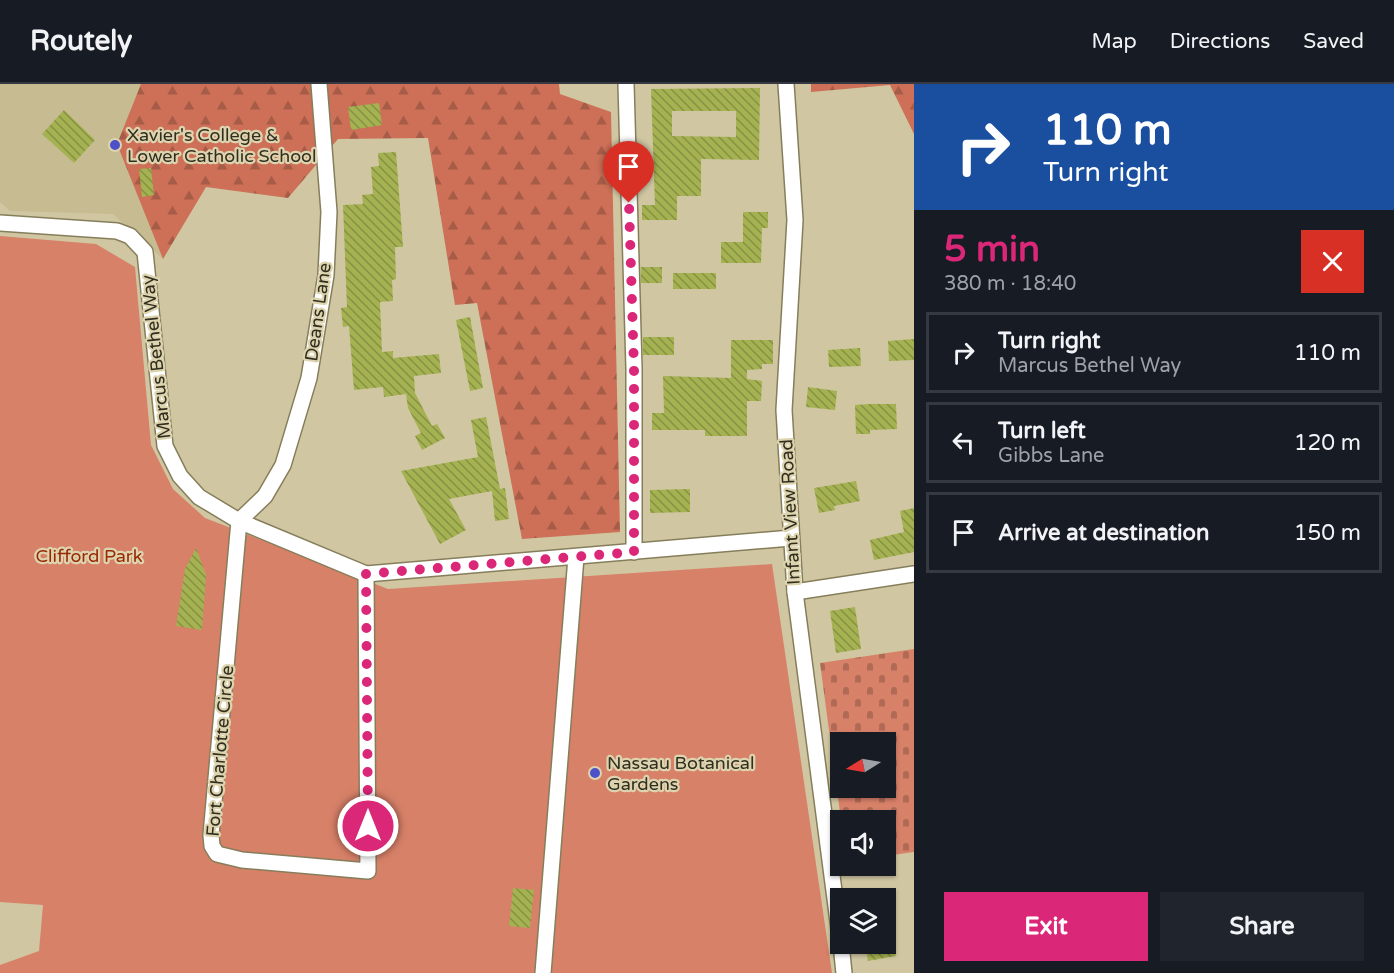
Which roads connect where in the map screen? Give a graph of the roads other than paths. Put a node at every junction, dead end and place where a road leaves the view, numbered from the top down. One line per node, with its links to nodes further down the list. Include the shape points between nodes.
1 (319, 84): 5 (street, Deans Lane, via 329,212 326,274 309,378 283,465 265,496)
2 (626, 84): 7 (street, via 634,369)
3 (786, 84): 6 (street, Infant View Road, via 795,220 784,410)
4 (0, 223): 5 (street, Marcus Bethel Way, via 117,231 130,236 145,252 165,446 180,476 199,497)
5 (239, 521): 9 (street, Marcus Bethel Way); 9 (street, Fort Charlotte Circle, via 211,835 217,854 242,860 368,871)
6 (791, 538): 7 (street, Marcus Bethel Way); 11 (street, Infant View Road)
7 (634, 552): 8 (street, Marcus Bethel Way)
8 (576, 557): 9 (street, Marcus Bethel Way); 14 (street)
9 (366, 574)
10 (914, 574): 11 (street)
11 (795, 592): 12 (street, Infant View Road)
12 (834, 888)
13 (842, 954): 15 (street)
14 (543, 973)
15 (844, 973)

